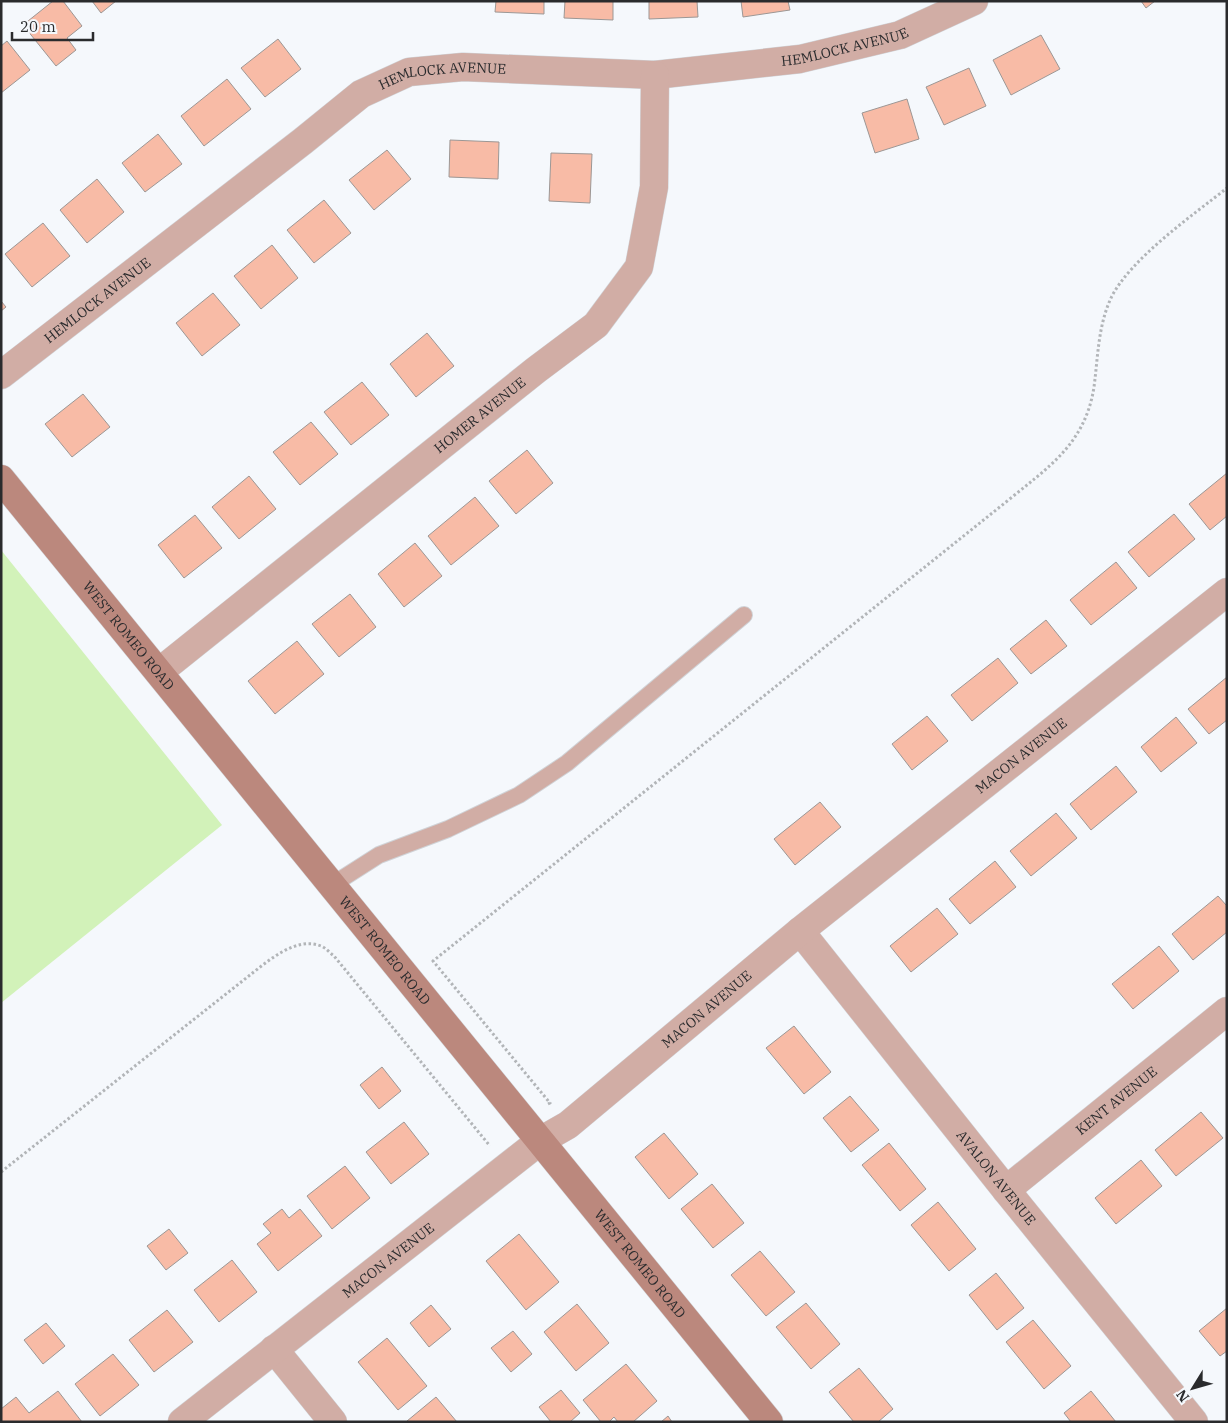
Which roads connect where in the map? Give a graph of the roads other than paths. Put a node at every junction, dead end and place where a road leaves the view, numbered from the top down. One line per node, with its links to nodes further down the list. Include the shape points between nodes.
1 (974, 1): 2 (street, HEMLOCK AVENUE, via 900,35 800,59)
2 (655, 75): 3 (street, HEMLOCK AVENUE, via 463,67 409,72 361,94); 7 (street, HOMER AVENUE, via 654,187 639,267 596,325)
3 (1, 375)
4 (1, 479): 7 (main road, WEST ROMEO ROAD)
5 (1227, 592): 9 (street, MACON AVENUE)
6 (744, 615): 8 (lane, via 567,763 519,795 448,829 379,855)
7 (159, 672): 8 (main road, WEST ROMEO ROAD)
8 (332, 885): 11 (main road, WEST ROMEO ROAD)
9 (800, 931): 11 (street, MACON AVENUE, via 568,1126); 12 (street, AVALON AVENUE)
10 (1227, 1011): 12 (street, KENT AVENUE)
11 (533, 1131): 13 (street, MACON AVENUE); 16 (main road, WEST ROMEO ROAD)
12 (1006, 1190): 17 (street, AVALON AVENUE)
13 (274, 1349): 14 (street, MACON AVENUE); 15 (street)
14 (182, 1422)
15 (333, 1422)
16 (769, 1422)
17 (1194, 1422)

